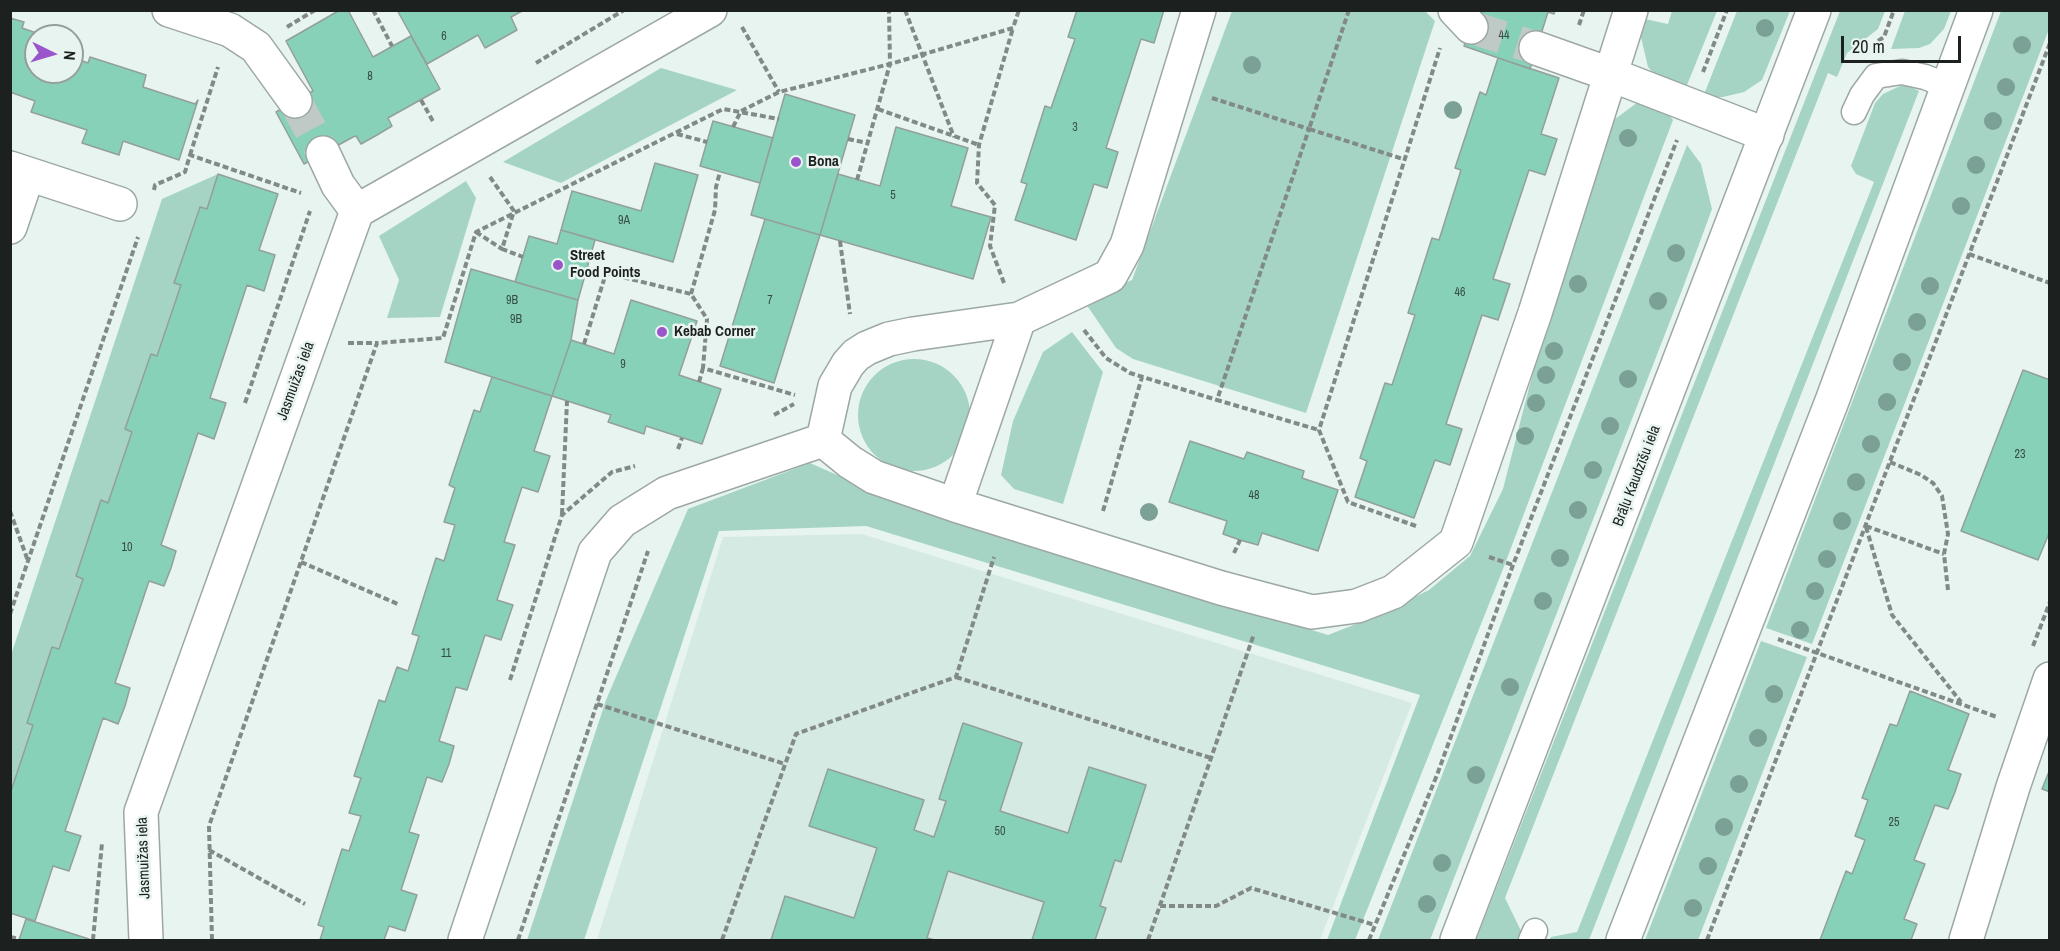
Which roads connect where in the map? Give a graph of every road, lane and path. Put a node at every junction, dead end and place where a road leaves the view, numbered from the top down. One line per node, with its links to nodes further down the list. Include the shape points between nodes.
1 (169, 10): 15 (street)
2 (373, 10): 18 (path)
3 (710, 10): 52 (street)
4 (889, 10): 21 (path)
5 (905, 10): 20 (path)
6 (1019, 10): 14 (path)
7 (1199, 10): 23 (street)
8 (1349, 10): 35 (path)
9 (1631, 10): 22 (street)
10 (1727, 10): 28 (path)
11 (1814, 10): 37 (street, Brāļu Kaudzīšu iela)
12 (1976, 10): 24 (street)
13 (1456, 25): 45 (path)
14 (1013, 28): 20 (path); 42 (path)
15 (230, 30): 27 (street, via 256,47); 44 (path)
16 (745, 33): 25 (path)
17 (2049, 43): 59 (path)
18 (392, 46)
19 (1536, 48): 22 (street)
20 (922, 55): 21 (path); 38 (path)
21 (890, 64): 25 (path); 29 (path)
22 (1612, 75): 28 (street); 85 (street)
23 (1177, 85): 35 (path); 65 (street, via 1127,245 1110,276)
24 (1948, 86): 31 (lane, via 1902,72 1876,76); 118 (street, via 1832,401)
25 (779, 92): 30 (path)
26 (421, 100): 33 (path)
27 (295, 101)
28 (1690, 106): 37 (street); 91 (path)
29 (878, 109): 38 (path); 41 (path)
30 (741, 111): 32 (path); 34 (path); 36 (path, via 723,109)
31 (1854, 112)
32 (779, 118)
33 (434, 123)
34 (733, 127)
35 (1309, 129): 45 (path); 73 (path)
36 (677, 134): 40 (path); 53 (path)
37 (1767, 135): 117 (street, Brāļu Kaudzīšu iela)
38 (954, 137): 42 (path)
39 (848, 138): 41 (path)
40 (707, 142)
41 (868, 144): 48 (path)
42 (978, 145): 67 (path, via 977,183 995,205 990,246)
43 (323, 153): 52 (street, via 338,185)
44 (190, 155): 49 (path); 50 (path, via 185,172 156,185)
45 (1403, 159): 75 (path)
46 (19, 171): 51 (street); 54 (street)
47 (720, 172): 64 (path, via 715,210)
48 (857, 180)
49 (302, 193)
50 (152, 196)
51 (120, 204)
52 (357, 211): 110 (street, Jasmuižas iela, via 141,812)
53 (514, 211): 56 (path); 58 (path)
54 (10, 227)
55 (141, 229): 89 (path)
56 (476, 232): 58 (path); 90 (path, via 443,338 377,343)
57 (840, 241): 66 (path)
58 (502, 249): 60 (path)
59 (1969, 254): 63 (path); 77 (path)
60 (523, 257)
61 (586, 268): 62 (path)
62 (606, 273): 64 (path); 68 (path)
63 (2049, 283)
64 (690, 294): 69 (path, via 707,319)
65 (1064, 299): 67 (street); 70 (path, via 1106,358)
66 (850, 316)
67 (1019, 319): 76 (street, via 890,339 856,355 835,386); 78 (street)
68 (584, 345)
69 (703, 368): 71 (path); 72 (path)
70 (1142, 376): 73 (path); 86 (path)
71 (699, 382)
72 (804, 398)
73 (1217, 400): 75 (path)
74 (567, 401): 80 (path)
75 (1319, 430): 85 (path, via 1348,502)
76 (823, 440): 78 (street, via 874,477); 112 (street, via 667,493 622,521 595,552)
77 (1890, 462): 82 (path); 88 (path, via 1921,475 1942,496 1948,534)
78 (955, 505): 81 (street)
79 (10, 511): 84 (path)
80 (562, 515)
81 (1006, 521): 86 (street); 97 (path)
82 (1865, 526): 88 (path); 96 (path); 100 (path, via 1892,615)
83 (10, 527): 84 (path)
84 (17, 530): 89 (path)
85 (1456, 542): 86 (street, via 1393,592 1357,606 1312,612); 91 (path, via 1470,551)
86 (1091, 548)
87 (649, 549): 99 (path)
88 (1944, 554): 92 (path)
89 (28, 561): 94 (path)
90 (301, 562): 93 (path); 104 (path, via 209,826)
91 (1513, 565): 107 (path, via 1437,776)
92 (1948, 590)
93 (400, 605)
94 (10, 614)
95 (1248, 651): 102 (path)
96 (1817, 653): 100 (path); 119 (path)
97 (956, 676): 102 (path); 103 (path, via 796,734)
98 (2049, 679): 101 (street)
99 (597, 704): 103 (path); 113 (path)
100 (1963, 704): 101 (path)
101 (2032, 729): 120 (street)
102 (1211, 758): 106 (path)
103 (785, 764): 114 (path)
104 (209, 850): 105 (path); 111 (path)
105 (305, 904)
106 (1160, 906): 107 (path, via 1216,906 1251,888); 115 (path)
107 (1375, 926): 116 (path)
108 (10, 936): 109 (path)
109 (19, 939)
110 (146, 940)
111 (212, 940)
112 (465, 940)
113 (518, 940)
114 (722, 940)
115 (1148, 940)
116 (1369, 940)
117 (1457, 940)
118 (1623, 940)
119 (1707, 940)
120 (1966, 940)

